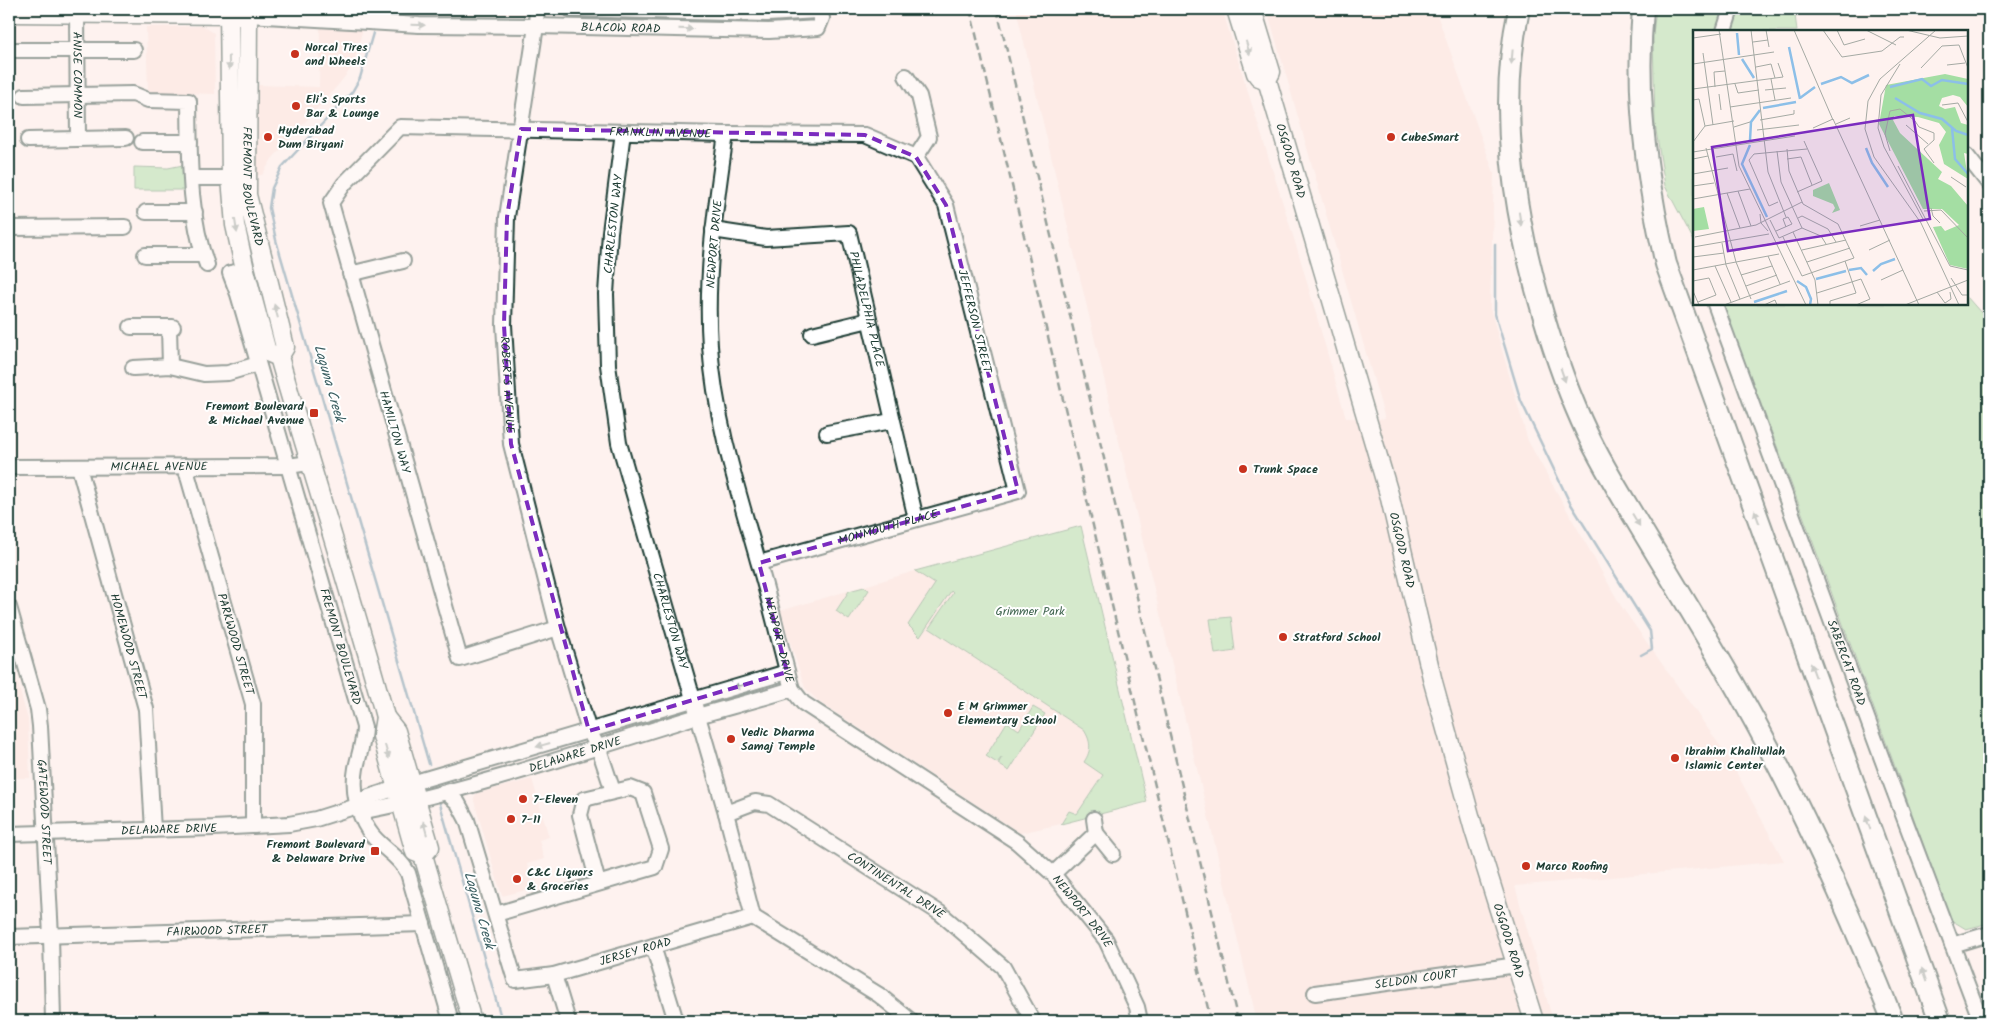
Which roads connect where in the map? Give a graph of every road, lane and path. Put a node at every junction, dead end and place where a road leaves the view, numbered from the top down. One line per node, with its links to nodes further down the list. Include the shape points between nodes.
1 (537, 9): 12 (street, ROBERTS AVENUE)
2 (570, 9): 12 (street, BLACOW ROAD, one-way to 2, via 769,31 818,28 822,18 817,11 767,14)
3 (1236, 9): 18 (main road, OSGOOD ROAD, one-way to 18, via 1256,73)
4 (1252, 9): 18 (main road, OSGOOD ROAD, via 1271,72)
5 (1519, 9): 104 (highway, one-way to 104, via 1509,95 1515,190 1523,241 1567,386 1609,475 1775,759 1841,896)
6 (1643, 9): 105 (highway, one-way to 6, via 1666,264 1652,204 1641,116)
7 (1730, 9): 13 (street)
8 (228, 12): 9 (main road, BLACOW ROAD); 11 (main road, BLACOW ROAD); 33 (main road, FREMONT BOULEVARD, one-way to 33)
9 (248, 12): 12 (street, BLACOW ROAD, one-way to 12, via 419,25); 48 (main road, FREMONT BOULEVARD, one-way to 9, via 285,346 247,195)
10 (9, 13): 11 (main road, BLACOW ROAD)
11 (77, 13): 15 (street, ANISE COMMON)
12 (536, 26): 22 (street, ROBERTS AVENUE)
13 (1724, 30)
14 (16, 50): 15 (street)
15 (78, 50): 16 (street); 19 (street, ANISE COMMON)
16 (134, 50)
17 (906, 76): 30 (street, via 918,96 928,137)
18 (1268, 80): 92 (main road, OSGOOD ROAD, via 1389,494 1433,682 1474,830)
19 (78, 94): 20 (street); 26 (street, ANISE COMMON); 29 (street, via 132,94 148,100 189,101)
20 (24, 96)
21 (400, 128): 22 (street, FRANKLIN AVENUE); 43 (street, HAMILTON WAY, via 344,184 331,203)
22 (521, 129): 23 (street, FRANKLIN AVENUE); 63 (street, ROBERTS AVENUE, via 507,217 504,325 511,444)
23 (623, 132): 24 (street, FRANKLIN AVENUE); 66 (street, CHARLESTON WAY, via 606,294 608,365 618,443)
24 (726, 134): 30 (street, FRANKLIN AVENUE, via 864,135); 39 (street, NEWPORT DRIVE)
25 (126, 138): 26 (street)
26 (78, 139): 27 (street)
27 (28, 140)
28 (142, 142): 29 (street)
29 (190, 142): 32 (street)
30 (916, 157): 59 (street, JEFFERSON STREET, via 946,205)
31 (1968, 157): 34 (street)
32 (190, 178): 33 (street); 36 (street)
33 (231, 178): 42 (main road, FREMONT BOULEVARD, one-way to 42, via 235,225)
34 (1989, 184)
35 (146, 212): 36 (street)
36 (195, 212): 40 (street, via 205,260)
37 (125, 227): 38 (street)
38 (9, 228)
39 (713, 230): 45 (street, PHILADELPHIA PLACE, via 766,238 849,233); 61 (street, NEWPORT DRIVE, via 709,296 710,346 716,392 726,448)
40 (145, 255)
41 (403, 261): 43 (street)
42 (245, 270): 48 (main road, FREMONT BOULEVARD, via 267,352); 49 (street, FREMONT BOULEVARD, via 230,273 230,277)
43 (350, 274): 63 (street, HAMILTON WAY, via 460,659)
44 (1715, 305): 90 (street, SABERCAT ROAD)
45 (869, 320): 47 (street); 52 (street, PHILADELPHIA PLACE)
46 (131, 327): 50 (street, via 171,327)
47 (812, 334)
48 (279, 357): 54 (main road, FREMONT BOULEVARD)
49 (258, 364): 50 (street, via 228,373 204,374); 57 (street, FREMONT BOULEVARD)
50 (170, 366): 51 (street)
51 (133, 368)
52 (892, 422): 53 (street); 60 (street, PHILADELPHIA PLACE)
53 (827, 433)
54 (309, 463): 57 (street, MICHAEL AVENUE); 73 (main road, FREMONT BOULEVARD, via 385,717 382,736)
55 (79, 466): 56 (street, MICHAEL AVENUE); 58 (street, MICHAEL AVENUE); 78 (street, HOMEWOOD STREET, via 146,709)
56 (185, 466): 57 (street, MICHAEL AVENUE); 77 (street, PARKWOOD STREET, via 253,704)
57 (288, 466): 74 (street, FREMONT BOULEVARD, via 364,727 355,776)
58 (9, 467)
59 (1018, 491): 60 (street, MONMOUTH PLACE)
60 (916, 519): 61 (street, MONMOUTH PLACE)
61 (759, 563): 64 (street, NEWPORT DRIVE)
62 (9, 607): 79 (street, GATEWOOD STREET, via 38,709)
63 (558, 628): 68 (street, ROBERTS AVENUE)
64 (787, 672): 65 (street, NEWPORT DRIVE); 66 (street, DELAWARE DRIVE, one-way to 66)
65 (792, 689): 67 (street, DELAWARE DRIVE); 82 (street, NEWPORT DRIVE, via 803,702 1017,842)
66 (693, 700): 67 (street, CHARLESTON WAY); 68 (street, DELAWARE DRIVE)
67 (697, 716): 69 (street, DELAWARE DRIVE); 75 (street, CHARLESTON WAY)
68 (589, 731): 69 (street, ROBERTS AVENUE); 73 (street, DELAWARE DRIVE, one-way to 73)
69 (599, 748): 70 (street, DELAWARE DRIVE); 71 (street, ROBERTS AVENUE)
70 (471, 786): 72 (street, DELAWARE DRIVE); 76 (street)
71 (613, 791): 83 (street, via 584,799 580,815); 83 (street, via 630,788 642,793 661,849 654,867)
72 (447, 793): 73 (street, DELAWARE DRIVE); 76 (street, via 458,803)
73 (407, 794): 74 (street, DELAWARE DRIVE, via 368,797); 97 (main road, FREMONT BOULEVARD, via 415,852 423,855)
74 (357, 806): 77 (street, DELAWARE DRIVE, via 303,822); 86 (street, FREMONT BOULEVARD, via 377,841 404,864)
75 (726, 813): 85 (street, CHARLESTON WAY); 101 (street, CONTINENTAL DRIVE, via 755,802 769,804 940,913 1003,967)
76 (468, 820): 84 (street)
77 (253, 826): 78 (street, DELAWARE DRIVE)
78 (153, 830): 79 (street, DELAWARE DRIVE)
79 (46, 833): 80 (street, DELAWARE DRIVE); 88 (street, GATEWOOD STREET)
80 (9, 834)
81 (1113, 854): 82 (street, via 1095,826)
82 (1052, 874): 102 (street, NEWPORT DRIVE, via 1106,940 1137,1007)
83 (598, 883): 84 (street)
84 (496, 914): 93 (street, JERSEY ROAD, via 515,980)
85 (753, 917): 91 (street, JERSEY ROAD); 100 (street, via 879,995)
86 (423, 924): 88 (street, FAIRWOOD STREET); 96 (street, FREMONT BOULEVARD)
87 (1989, 934): 90 (street)
88 (51, 936): 89 (street, FAIRWOOD STREET); 95 (street, GATEWOOD STREET)
89 (9, 937)
90 (1952, 945): 106 (street, SABERCAT ROAD)
91 (653, 946): 93 (street, JERSEY ROAD); 99 (street)
92 (1517, 965): 94 (street, SELDON COURT); 103 (main road, OSGOOD ROAD)
93 (554, 975): 98 (street)
94 (1315, 993)
95 (53, 1021)
96 (451, 1021)
97 (472, 1021)
98 (568, 1021)
99 (676, 1021)
100 (911, 1021)
101 (1033, 1021)
102 (1140, 1021)
103 (1534, 1021)
104 (1893, 1021)
105 (1940, 1021)
106 (1981, 1021)

